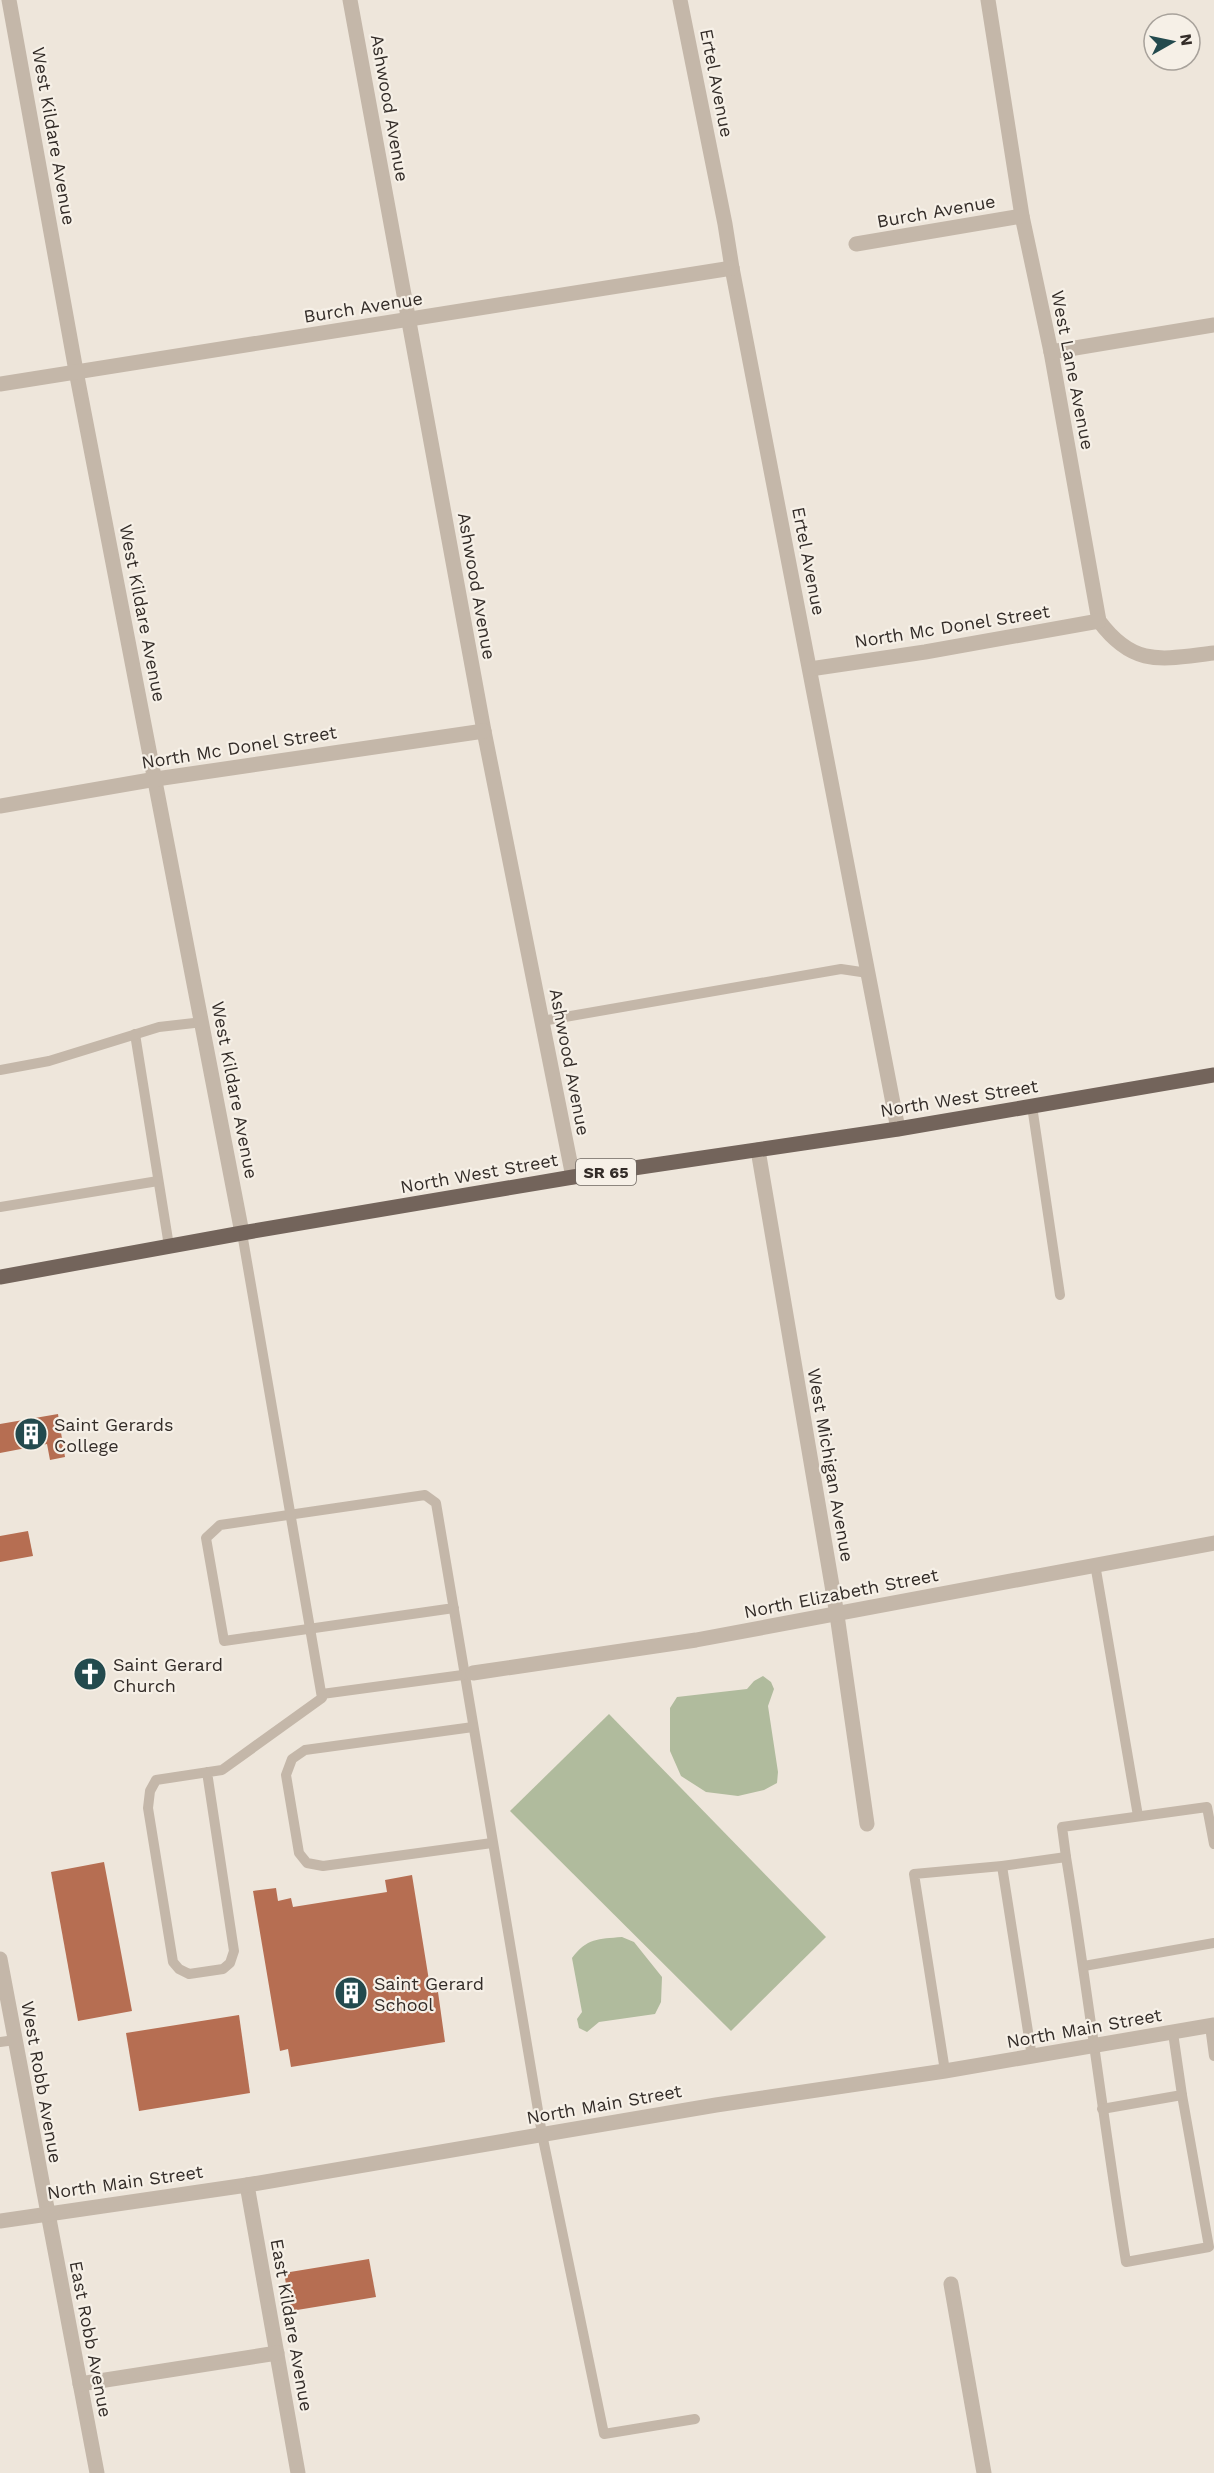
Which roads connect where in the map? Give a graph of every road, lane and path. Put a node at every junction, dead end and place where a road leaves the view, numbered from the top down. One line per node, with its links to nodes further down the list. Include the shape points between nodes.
1 (9, 0): 11 (street, West Kildare Avenue)
2 (350, 0): 8 (street, Ashwood Avenue)
3 (680, 0): 7 (street, Ertel Avenue)
4 (988, 0): 5 (street, West Lane Avenue)
5 (1022, 216): 6 (street, Burch Avenue); 10 (street, West Lane Avenue)
6 (856, 244)
7 (732, 268): 8 (street, Burch Avenue); 15 (street, Ertel Avenue)
8 (409, 320): 11 (street, Burch Avenue); 16 (street, Ashwood Avenue)
9 (1214, 325): 10 (street)
10 (1051, 352): 13 (street, West Lane Avenue)
11 (76, 371): 12 (street, Burch Avenue); 17 (street, West Kildare Avenue)
12 (0, 384)
13 (1099, 621): 14 (street, via 1121,645 1139,655 1161,659); 15 (street, North Mc Donel Street)
14 (1214, 653)
15 (810, 669): 19 (street, Ertel Avenue)
16 (484, 730): 17 (street, North Mc Donel Street); 20 (street, Ashwood Avenue)
17 (156, 779): 18 (street, North Mc Donel Street); 21 (street, West Kildare Avenue)
18 (0, 804)
19 (868, 973): 20 (lane, via 841,969); 26 (street, Ertel Avenue)
20 (542, 1021): 28 (street, Ashwood Avenue)
21 (203, 1022): 22 (lane); 31 (street, West Kildare Avenue)
22 (135, 1034): 23 (lane, via 49,1061); 29 (lane)
23 (0, 1070)
24 (1214, 1075): 25 (main road, North West Street / SR 65)
25 (1032, 1106): 26 (main road, North West Street / SR 65); 34 (lane)
26 (898, 1129): 27 (main road, North West Street / SR 65)
27 (758, 1150): 28 (main road, North West Street / SR 65); 39 (street, West Michigan Avenue)
28 (573, 1177): 31 (main road, North West Street / SR 65)
29 (158, 1181): 30 (lane); 32 (lane)
30 (0, 1207)
31 (242, 1233): 32 (main road, North West Street / SR 65); 35 (lane)
32 (169, 1246): 33 (main road, North West Street / SR 65)
33 (0, 1277)
34 (1060, 1295)
35 (291, 1516): 38 (lane, via 425,1496 436,1503); 40 (lane); 40 (lane, via 220,1525 207,1538 224,1641)
36 (1214, 1543): 37 (street, North Elizabeth Street)
37 (1095, 1564): 39 (street, North Elizabeth Street); 45 (lane)
38 (454, 1608): 40 (lane); 41 (lane)
39 (837, 1615): 41 (street, North Elizabeth Street); 46 (street, West Michigan Avenue)
40 (310, 1627): 42 (lane)
41 (469, 1674): 42 (lane); 43 (lane)
42 (322, 1694): 44 (lane, via 322,1698 222,1770)
43 (473, 1727): 47 (lane); 47 (lane, via 305,1750 292,1759 286,1775 299,1853 308,1863 323,1866)
44 (207, 1772): 44 (lane, via 156,1780 148,1808 173,1962 189,1974 223,1969 234,1951)
45 (1138, 1816): 48 (lane, via 1207,1807); 49 (lane, via 1062,1827)
46 (867, 1824)
47 (492, 1843): 64 (lane)
48 (1214, 1844)
49 (1066, 1857): 50 (lane); 53 (lane)
50 (1002, 1866): 60 (lane); 61 (lane, via 914,1874)
51 (1214, 1942): 53 (lane)
52 (0, 1959): 54 (street, West Robb Avenue)
53 (1084, 1966): 58 (lane)
54 (2, 1976): 57 (street, West Robb Avenue)
55 (1212, 2026): 56 (street, North Main Street); 59 (lane)
56 (1173, 2033): 58 (street, North Main Street); 62 (lane)
57 (8, 2041): 66 (street, West Robb Avenue)
58 (1094, 2046): 60 (street, North Main Street); 63 (lane)
59 (1214, 2056)
60 (1032, 2057): 61 (street, North Main Street)
61 (945, 2071): 64 (street, North Main Street)
62 (1182, 2095): 63 (lane); 63 (lane, via 1209,2247 1126,2262)
63 (1101, 2109)
64 (542, 2134): 65 (street, North Main Street); 71 (lane, via 604,2434)
65 (247, 2185): 66 (street, North Main Street); 69 (street, East Kildare Avenue)
66 (46, 2213): 67 (street, North Main Street); 70 (street, East Robb Avenue)
67 (0, 2221)
68 (951, 2284): 74 (street)
69 (277, 2353): 70 (street); 73 (street, East Kildare Avenue)
70 (80, 2384): 72 (street, East Robb Avenue)
71 (695, 2419)
72 (97, 2473)
73 (298, 2473)
74 (984, 2473)

